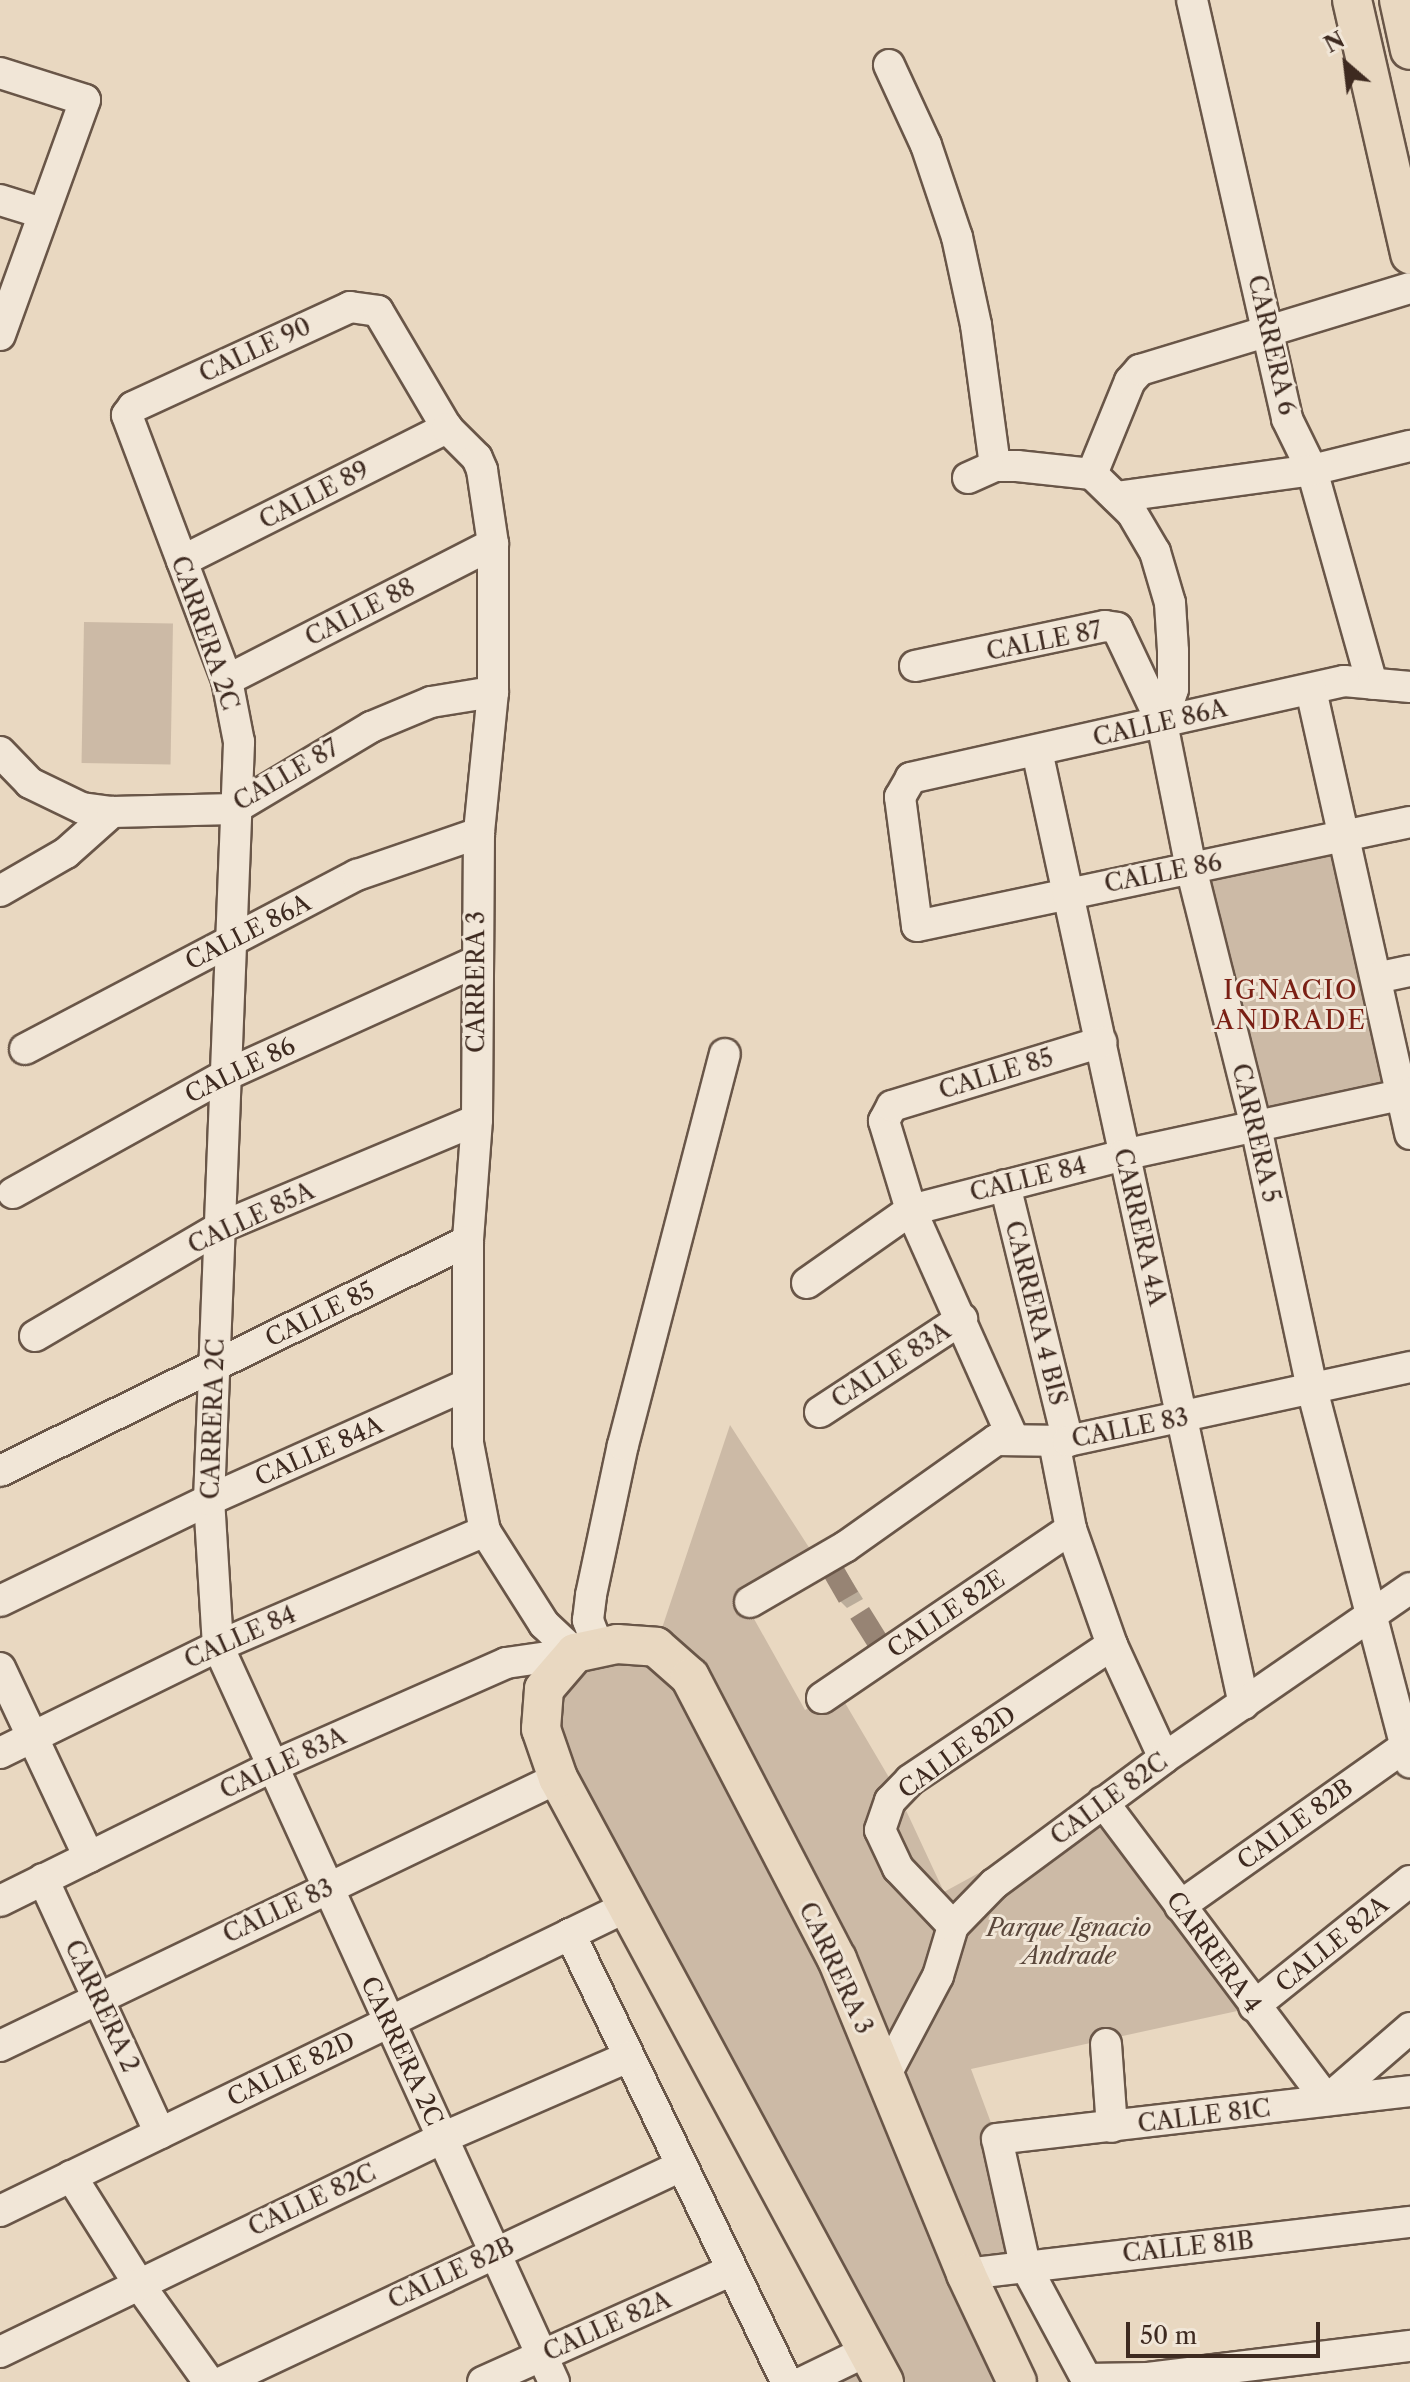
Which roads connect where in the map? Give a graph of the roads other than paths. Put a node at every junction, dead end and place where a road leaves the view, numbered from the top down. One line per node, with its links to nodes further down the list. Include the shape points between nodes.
1 (1192, 0): 12 (street, CARRERA 6)
2 (1352, 0): 9 (main road)
3 (1399, 0): 4 (main road)
4 (1410, 50)
5 (889, 65): 18 (street, via 926,145 957,237 976,325 981,472)
6 (0, 73): 8 (street, via 85,100)
7 (0, 200): 8 (street)
8 (42, 213): 13 (street)
9 (1410, 254)
10 (1410, 288): 12 (street)
11 (378, 311): 14 (street, CALLE 90, via 350,307); 15 (street, CARRERA 3)
12 (1267, 328): 17 (street, CARRERA 6, via 1287,419); 18 (street, via 1140,370 1130,381)
13 (0, 333)
14 (133, 407): 21 (street, CARRERA 2C, via 126,423)
15 (447, 428): 20 (street, CARRERA 3, via 477,458); 21 (street, CALLE 89)
16 (1410, 446): 17 (street)
17 (1312, 470): 19 (street); 24 (street, CARRERA 6)
18 (1092, 474): 19 (street, CARRERA 5)
19 (1116, 497): 28 (street, CARRERA 5, via 1144,529 1170,603 1173,689)
20 (493, 544): 23 (street, CALLE 88); 27 (street, CARRERA 3)
21 (182, 561): 23 (street, CARRERA 2C)
22 (915, 666): 28 (street, CALLE 87, via 1105,626 1117,628)
23 (227, 680): 31 (street, CARRERA 2C, via 239,742)
24 (1372, 684): 25 (street, CALLE 86A); 26 (street, CALLE 86A, via 1344,681)
25 (1410, 687)
26 (1311, 690): 28 (street, CALLE 86A); 35 (street)
27 (493, 692): 31 (street, CALLE 87, via 431,702 371,727); 34 (street, CARRERA 3)
28 (1162, 723): 29 (street, CALLE 86A); 36 (street, CARRERA 5)
29 (1037, 751): 38 (street, CARRERA 4A); 39 (street, CALLE 86A, via 911,778 900,797)
30 (0, 752): 32 (street, via 30,783 82,808)
31 (234, 809): 32 (street, CALLE 87); 40 (street, CARRERA 2C)
32 (112, 812): 37 (street, via 66,853)
33 (1410, 822): 35 (street, CALLE 86)
34 (479, 833): 40 (street, CALLE 86A, via 357,875); 41 (street, CARRERA 3)
35 (1344, 837): 36 (street, CALLE 86); 43 (street)
36 (1191, 868): 38 (street, CALLE 86); 50 (street, CARRERA 5)
37 (0, 891)
38 (1067, 892): 39 (street, CALLE 86); 44 (street, CARRERA 4A)
39 (917, 926)
40 (227, 943): 45 (street, CALLE 86A); 47 (street, CARRERA 2C)
41 (475, 962): 47 (street, CALLE 86); 49 (street, CARRERA 3)
42 (1410, 971): 43 (street)
43 (1376, 978): 48 (street)
44 (1101, 1042): 52 (street, CARRERA 4A); 55 (street, CALLE 85, via 892,1106 884,1121)
45 (25, 1049)
46 (725, 1054): 79 (street, via 623,1445 591,1595)
47 (226, 1075): 54 (street, CALLE 86); 56 (street, CARRERA 2C)
48 (1406, 1094): 50 (street, CALLE 84); 51 (street)
49 (477, 1120): 56 (street, CALLE 85A); 57 (street, CARRERA 3)
50 (1256, 1127): 52 (street, CALLE 84); 64 (street, CARRERA 5)
51 (1410, 1134)
52 (1123, 1155): 53 (street, CALLE 84); 66 (street, CARRERA 4A)
53 (1005, 1185): 55 (street, CALLE 84); 68 (street, CARRERA 4 BIS)
54 (13, 1193)
55 (911, 1210): 58 (street, CALLE 84); 59 (street)
56 (221, 1227): 60 (street, CALLE 85A); 61 (street, CARRERA 2C)
57 (468, 1241): 61 (street, CALLE 85); 63 (street, CARRERA 3)
58 (807, 1283)
59 (962, 1319): 65 (street, CALLE 83A); 67 (street)
60 (35, 1336)
61 (215, 1366): 69 (street, CALLE 85); 70 (street, CARRERA 2C)
62 (1410, 1367): 64 (street, CALLE 83)
63 (466, 1385): 70 (street, CALLE 84A); 72 (street, CARRERA 3, via 474,1492)
64 (1312, 1389): 66 (street, CALLE 83); 76 (street, CARRERA 5)
65 (820, 1412)
66 (1184, 1418): 68 (street, CALLE 83); 82 (street, CARRERA 4A)
67 (1012, 1436): 68 (street, CALLE 83); 75 (street, via 996,1440 845,1547)
68 (1061, 1442): 71 (street)
69 (0, 1471)
70 (209, 1500): 74 (street, CALLE 84A); 78 (street, CARRERA 2C)
71 (1071, 1529): 77 (street); 81 (street, CALLE 82E)
72 (485, 1531): 78 (street, CALLE 84); 79 (street, CARRERA 3, via 544,1624)
73 (1410, 1588): 76 (street, CALLE 82C)
74 (0, 1601)
75 (750, 1602)
76 (1370, 1614): 82 (street, CALLE 82C); 84 (street, CARRERA 5)
77 (1112, 1645): 86 (street); 97 (street, CALLE 82D, via 910,1780 890,1801 880,1830 898,1868)
78 (218, 1646): 83 (street, CALLE 84); 87 (street, CARRERA 2C)
79 (590, 1650): 87 (street, CALLE 83A, via 506,1663); 88 (main road, via 544,1689 541,1729); 106 (main road, CARRERA 3, via 656,1647 690,1677 837,1959)
80 (0, 1668): 83 (street)
81 (822, 1698)
82 (1244, 1704): 86 (street, CALLE 82C)
83 (31, 1736): 85 (street, CALLE 84); 90 (street)
84 (1409, 1750): 95 (street, CALLE 82B)
85 (0, 1753)
86 (1164, 1758): 89 (street, CALLE 82C)
87 (273, 1766): 90 (street, CALLE 83A); 93 (street, CARRERA 2C)
88 (558, 1778): 93 (street, CALLE 83); 96 (main road)
89 (1103, 1802): 95 (street, CARRERA 4); 97 (street, CALLE 82C, via 994,1884)
90 (89, 1857): 91 (street, CALLE 83A)
91 (43, 1879): 94 (street, CALLE 83A); 99 (street, CARRERA 2)
92 (1410, 1881): 100 (street, CALLE 82A)
93 (328, 1888): 99 (street, CALLE 83); 101 (street, CARRERA 2C)
94 (0, 1901)
95 (1180, 1906): 100 (street, CARRERA 4)
96 (626, 1907): 98 (street, CALLE 82D); 123 (main road)
97 (953, 1926): 106 (street, CALLE 82C, via 938,1976)
98 (570, 1934): 101 (street, CALLE 82D); 105 (street)
99 (97, 1997): 104 (street, CALLE 83); 110 (street, CARRERA 2)
100 (1254, 2006): 108 (street, CARRERA 4)
101 (389, 2022): 110 (street, CALLE 82D); 111 (street, CARRERA 2C)
102 (1410, 2028): 108 (street)
103 (1106, 2044): 109 (street)
104 (0, 2046)
105 (628, 2057): 111 (street, CALLE 82C); 112 (street)
106 (885, 2076): 119 (main road, CARRERA 3)
107 (1410, 2091): 108 (street, CALLE 81C)
108 (1327, 2100): 109 (street, CALLE 81C)
109 (1112, 2127): 117 (street, CALLE 81C, via 997,2139)
110 (160, 2133): 113 (street, CALLE 82D)
111 (442, 2138): 116 (street, CARRERA 2C); 120 (street, CALLE 82C)
112 (681, 2166): 116 (street, CALLE 82B); 118 (street)
113 (71, 2176): 114 (street, CALLE 82D); 120 (street)
114 (0, 2211)
115 (1410, 2222): 117 (street, CALLE 81B)
116 (494, 2253): 124 (street, CARRERA 2C); 127 (street, CALLE 82B)
117 (1025, 2265): 119 (street, CALLE 81B); 125 (street)
118 (732, 2270): 124 (street, CALLE 82A); 129 (street)
119 (966, 2274): 131 (main road, CARRERA 3)
120 (138, 2283): 122 (street, CALLE 82C); 126 (street)
121 (1410, 2346): 125 (street)
122 (0, 2352)
123 (875, 2366): 130 (street)
124 (547, 2368): 128 (street, CALLE 82A)
125 (1087, 2381)
126 (209, 2382)
127 (222, 2382)
128 (483, 2382)
129 (787, 2382)
130 (803, 2382)
131 (1017, 2382)

